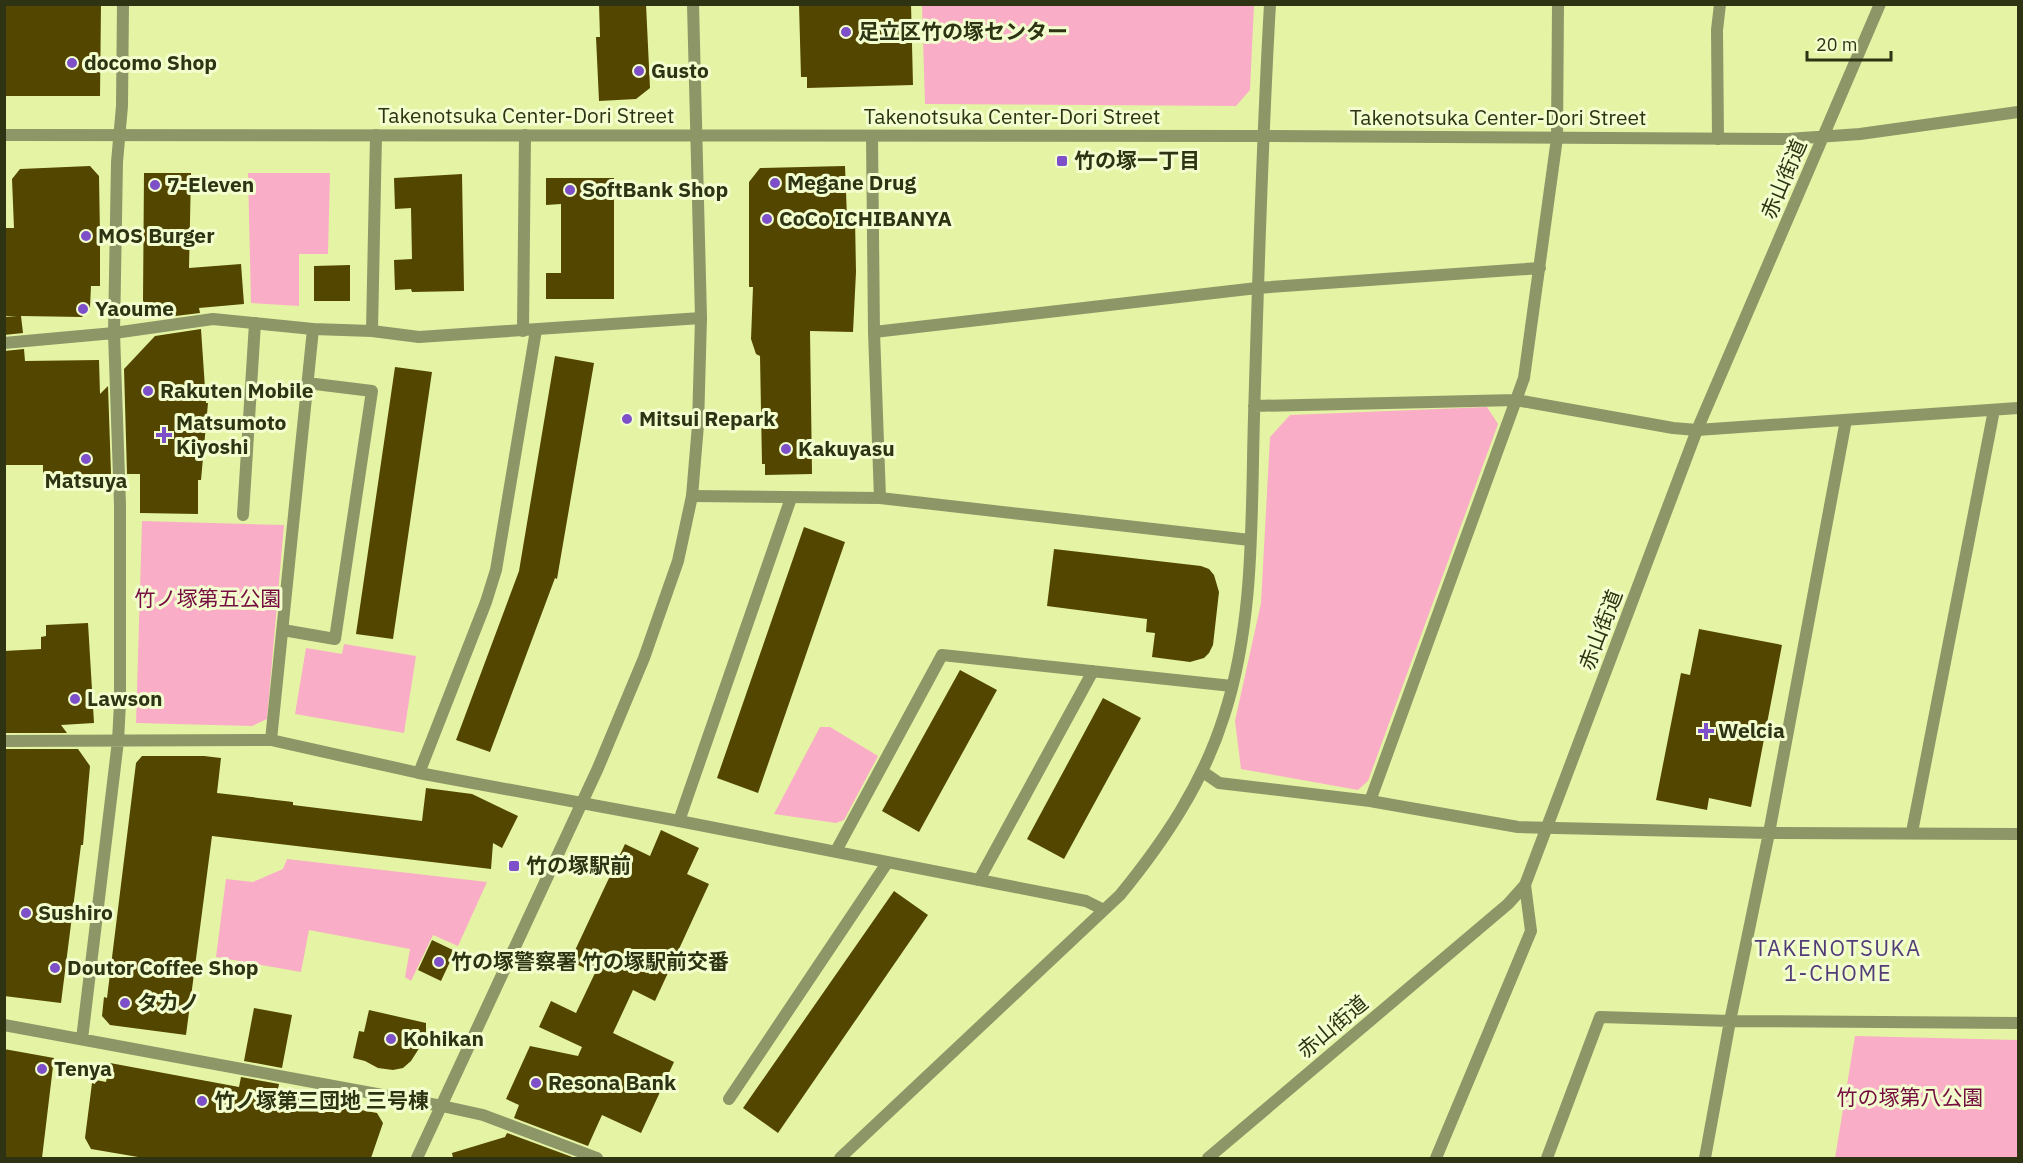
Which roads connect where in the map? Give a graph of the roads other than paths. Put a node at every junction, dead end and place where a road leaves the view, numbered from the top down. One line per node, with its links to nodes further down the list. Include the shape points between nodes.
1 (123, 4): 9 (street)
2 (693, 4): 12 (street)
3 (1270, 4): 14 (street)
4 (1558, 4): 16 (street)
5 (1720, 4): 17 (street)
6 (1880, 4): 15 (street, 赤山街道)
7 (2019, 112): 15 (street, Takenotsuka Center-Dori Street)
8 (4, 135): 9 (street, Takenotsuka Center-Dori Street)
9 (119, 135): 10 (street, Takenotsuka Center-Dori Street); 27 (street)
10 (376, 135): 11 (street, Takenotsuka Center-Dori Street); 24 (street)
11 (525, 135): 12 (street, Takenotsuka Center-Dori Street); 25 (street)
12 (697, 135): 13 (street, Takenotsuka Center-Dori Street); 20 (street)
13 (872, 136): 14 (street, Takenotsuka Center-Dori Street); 26 (street)
14 (1263, 136): 16 (street, Takenotsuka Center-Dori Street); 19 (street)
15 (1823, 137): 17 (street, Takenotsuka Center-Dori Street); 35 (street, 赤山街道)
16 (1557, 138): 17 (street, Takenotsuka Center-Dori Street); 18 (street)
17 (1718, 139)
18 (1540, 268): 19 (street); 30 (street, via 1524,378)
19 (1257, 288): 26 (street); 31 (street)
20 (701, 318): 23 (street); 36 (street)
21 (255, 323): 22 (street); 27 (street, via 213,320); 39 (street)
22 (313, 329): 24 (street); 29 (street)
23 (536, 330): 25 (street); 48 (street, via 496,570)
24 (372, 331): 25 (street, via 419,337)
25 (523, 331)
26 (874, 332): 38 (street)
27 (114, 333): 28 (street); 46 (street, via 120,504)
28 (4, 344)
29 (307, 383): 41 (street); 41 (street, via 372,391 334,639)
30 (1516, 400): 31 (street); 35 (street); 49 (street)
31 (1254, 406): 40 (street)
32 (2019, 408): 33 (street)
33 (1994, 410): 34 (street); 53 (street)
34 (1846, 420): 35 (street); 54 (street)
35 (1697, 430): 52 (street, 赤山街道)
36 (692, 496): 37 (street); 50 (street, via 678,561 660,616)
37 (791, 498): 38 (street); 51 (street)
38 (880, 498): 40 (street)
39 (243, 515)
40 (1250, 540): 43 (street, via 1245,617)
41 (283, 630): 44 (street)
42 (1093, 671): 43 (street); 56 (street, via 942,655); 58 (street)
43 (1232, 686): 47 (street)
44 (271, 740): 46 (street); 48 (street)
45 (4, 741): 46 (street)
46 (118, 741): 64 (street)
47 (1203, 772): 49 (street, via 1219,783); 60 (street, via 1155,852)
48 (419, 773): 50 (street)
49 (1371, 801): 52 (street, via 1518,827)
50 (582, 803): 51 (street); 66 (street)
51 (679, 821): 56 (street)
52 (1547, 828): 54 (street); 59 (street, 赤山街道)
53 (1912, 832): 54 (street); 55 (street)
54 (1769, 833): 61 (street)
55 (2019, 834)
56 (836, 851): 57 (street)
57 (887, 863): 58 (street); 65 (street)
58 (979, 880): 60 (street, via 1086,901)
59 (1525, 885): 70 (street, 赤山街道); 71 (street, via 1531,931)
60 (1104, 910): 69 (street)
61 (1730, 1021): 62 (street); 72 (street, via 1600,1017); 73 (street)
62 (2018, 1023)
63 (4, 1025): 64 (street)
64 (82, 1039): 66 (street)
65 (729, 1099)
66 (442, 1106): 67 (street); 68 (street, via 483,1115)
67 (417, 1158)
68 (597, 1158)
69 (840, 1158)
70 (1208, 1158)
71 (1436, 1158)
72 (1547, 1158)
73 (1705, 1158)

